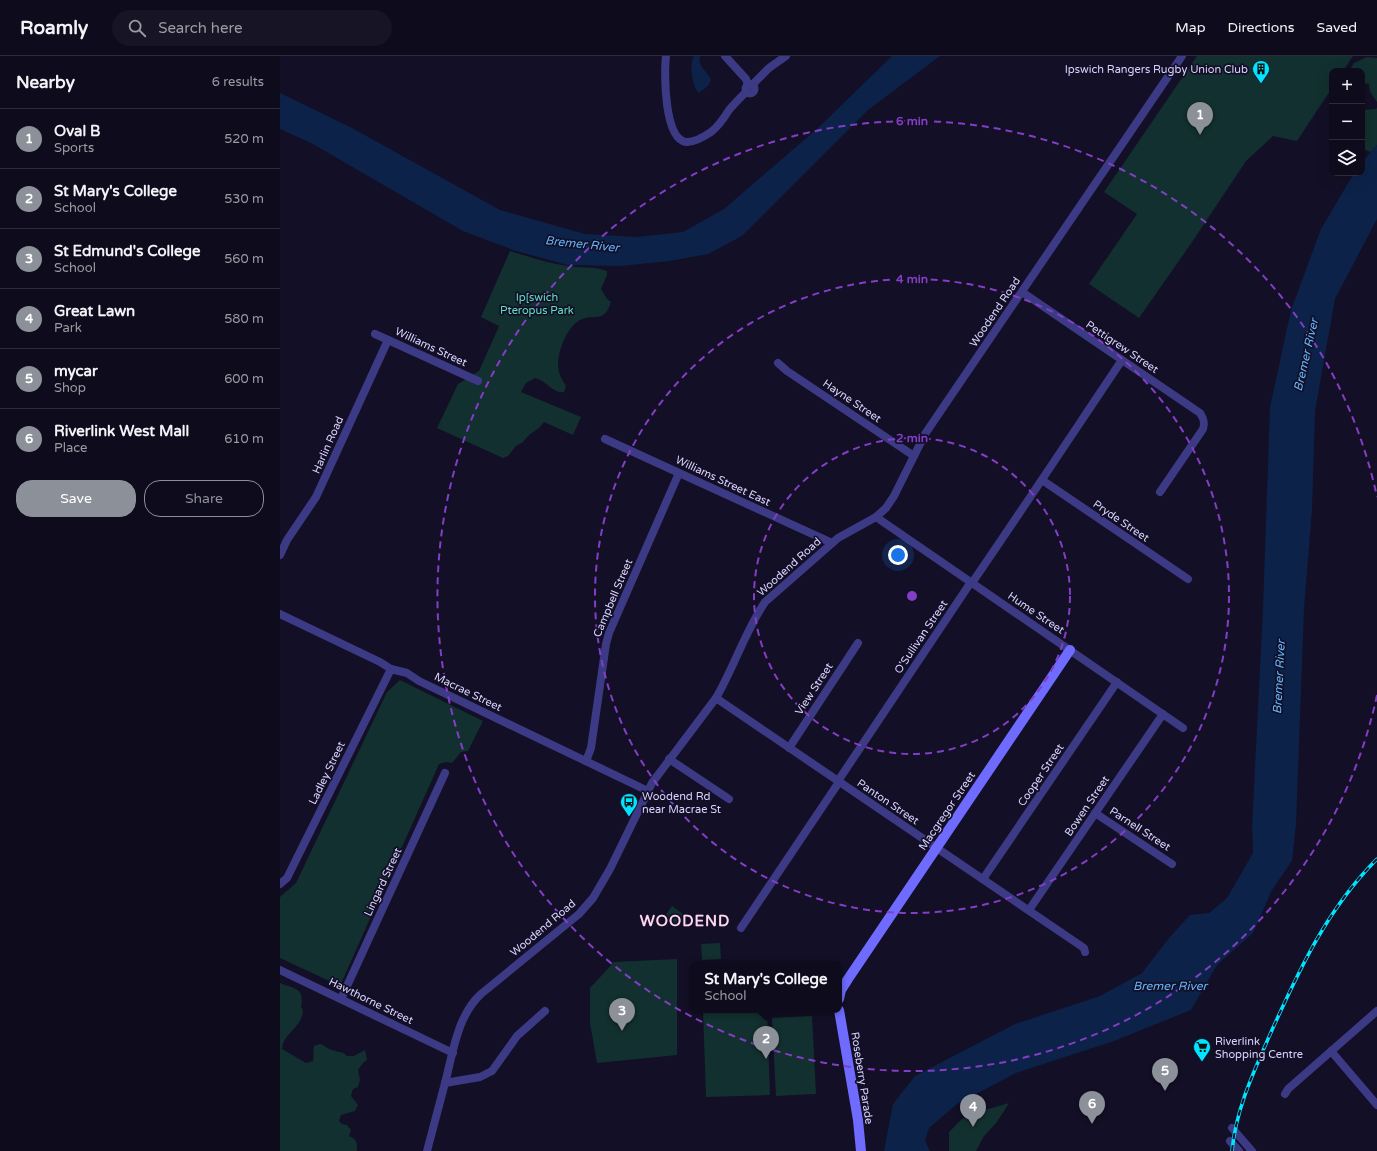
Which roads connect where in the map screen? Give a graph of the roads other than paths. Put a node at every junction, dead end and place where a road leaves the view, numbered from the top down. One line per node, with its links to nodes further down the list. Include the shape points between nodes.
1 (666, 56): 5 (street, via 665,81 669,115 675,134 682,141 696,140 713,130)
2 (725, 56): 5 (street, via 746,79)
3 (786, 56): 5 (street)
4 (1182, 56): 6 (street, Woodend Road)
5 (749, 87)
6 (1022, 292): 9 (street, Pettigrew Street); 13 (street, Woodend Road, via 925,434)
7 (375, 334): 8 (street, Williams Street)
8 (388, 340): 11 (street, Williams Street); 19 (street, Harlin Road, via 316,497)
9 (1122, 360): 15 (street, O'Sullivan Street); 16 (street, Pettigrew Street, via 1200,413 1203,418 1204,424 1200,434)
10 (778, 363): 13 (street, Hayne Street)
11 (478, 381)
12 (605, 439): 14 (street, Williams Street East)
13 (914, 456): 17 (street, Woodend Road, via 894,496)
14 (679, 473): 18 (street, Williams Street East); 32 (street, Campbell Street, via 609,633 591,748)
15 (1042, 480): 20 (street, Pryde Street); 21 (street, O'Sullivan Street)
16 (1160, 492)
17 (876, 517): 18 (street, Woodend Road); 21 (street, Hume Street)
18 (832, 543): 27 (street, Woodend Road, via 765,602 756,615)
19 (280, 555)
20 (1188, 579)
21 (971, 582): 24 (street, Hume Street); 34 (street, O'Sullivan Street)
22 (280, 614): 25 (street, Macrae Street)
23 (858, 643): 30 (street, View Street)
24 (1070, 650): 26 (street, Hume Street); 38 (street, Macgregor Street)
25 (390, 669): 32 (street, Macrae Street, via 407,673); 41 (street, Ladley Street, via 287,878)
26 (1117, 682): 28 (street, Hume Street); 40 (street, Cooper Street)
27 (716, 698): 30 (street, Panton Street); 31 (street, Woodend Road)
28 (1163, 714): 29 (street, Hume Street); 37 (street, Bowen Street)
29 (1183, 728)
30 (789, 748): 34 (street, Panton Street)
31 (669, 760): 35 (street, Woodend Road); 36 (street)
32 (586, 761): 35 (street, Macrae Street)
33 (445, 773): 47 (street, Lingard Street)
34 (838, 782): 38 (street, Panton Street); 43 (street, O'Sullivan Street)
35 (648, 791): 52 (street, Woodend Road, via 593,898 579,914 475,999 464,1016)
36 (729, 799)
37 (1095, 813): 39 (street, Parnell Street); 42 (street, Bowen Street)
38 (936, 848): 40 (street, Panton Street); 46 (street, Macgregor Street)
39 (1172, 864)
40 (983, 879): 42 (street, Panton Street)
41 (280, 884)
42 (1028, 910): 44 (street, Panton Street, via 1084,948)
43 (741, 928)
44 (1085, 952)
45 (280, 970): 47 (street, Hawthorne Street)
46 (842, 991)
47 (341, 999): 52 (street, Hawthorne Street)
48 (544, 1011): 53 (street, via 517,1036 492,1071 480,1077)
49 (1377, 1011): 51 (street)
50 (840, 1013): 59 (street, Roseberry Parade)
51 (1331, 1051): 54 (street, via 1288,1088); 55 (street)
52 (453, 1053): 53 (street, Woodend Road)
53 (445, 1083): 58 (street, Woodend Road)
54 (1285, 1094)
55 (1377, 1105)
56 (1232, 1128): 61 (street)
57 (1230, 1141): 60 (street)
58 (427, 1151)
59 (861, 1151)
60 (1240, 1151)
61 (1252, 1151)

